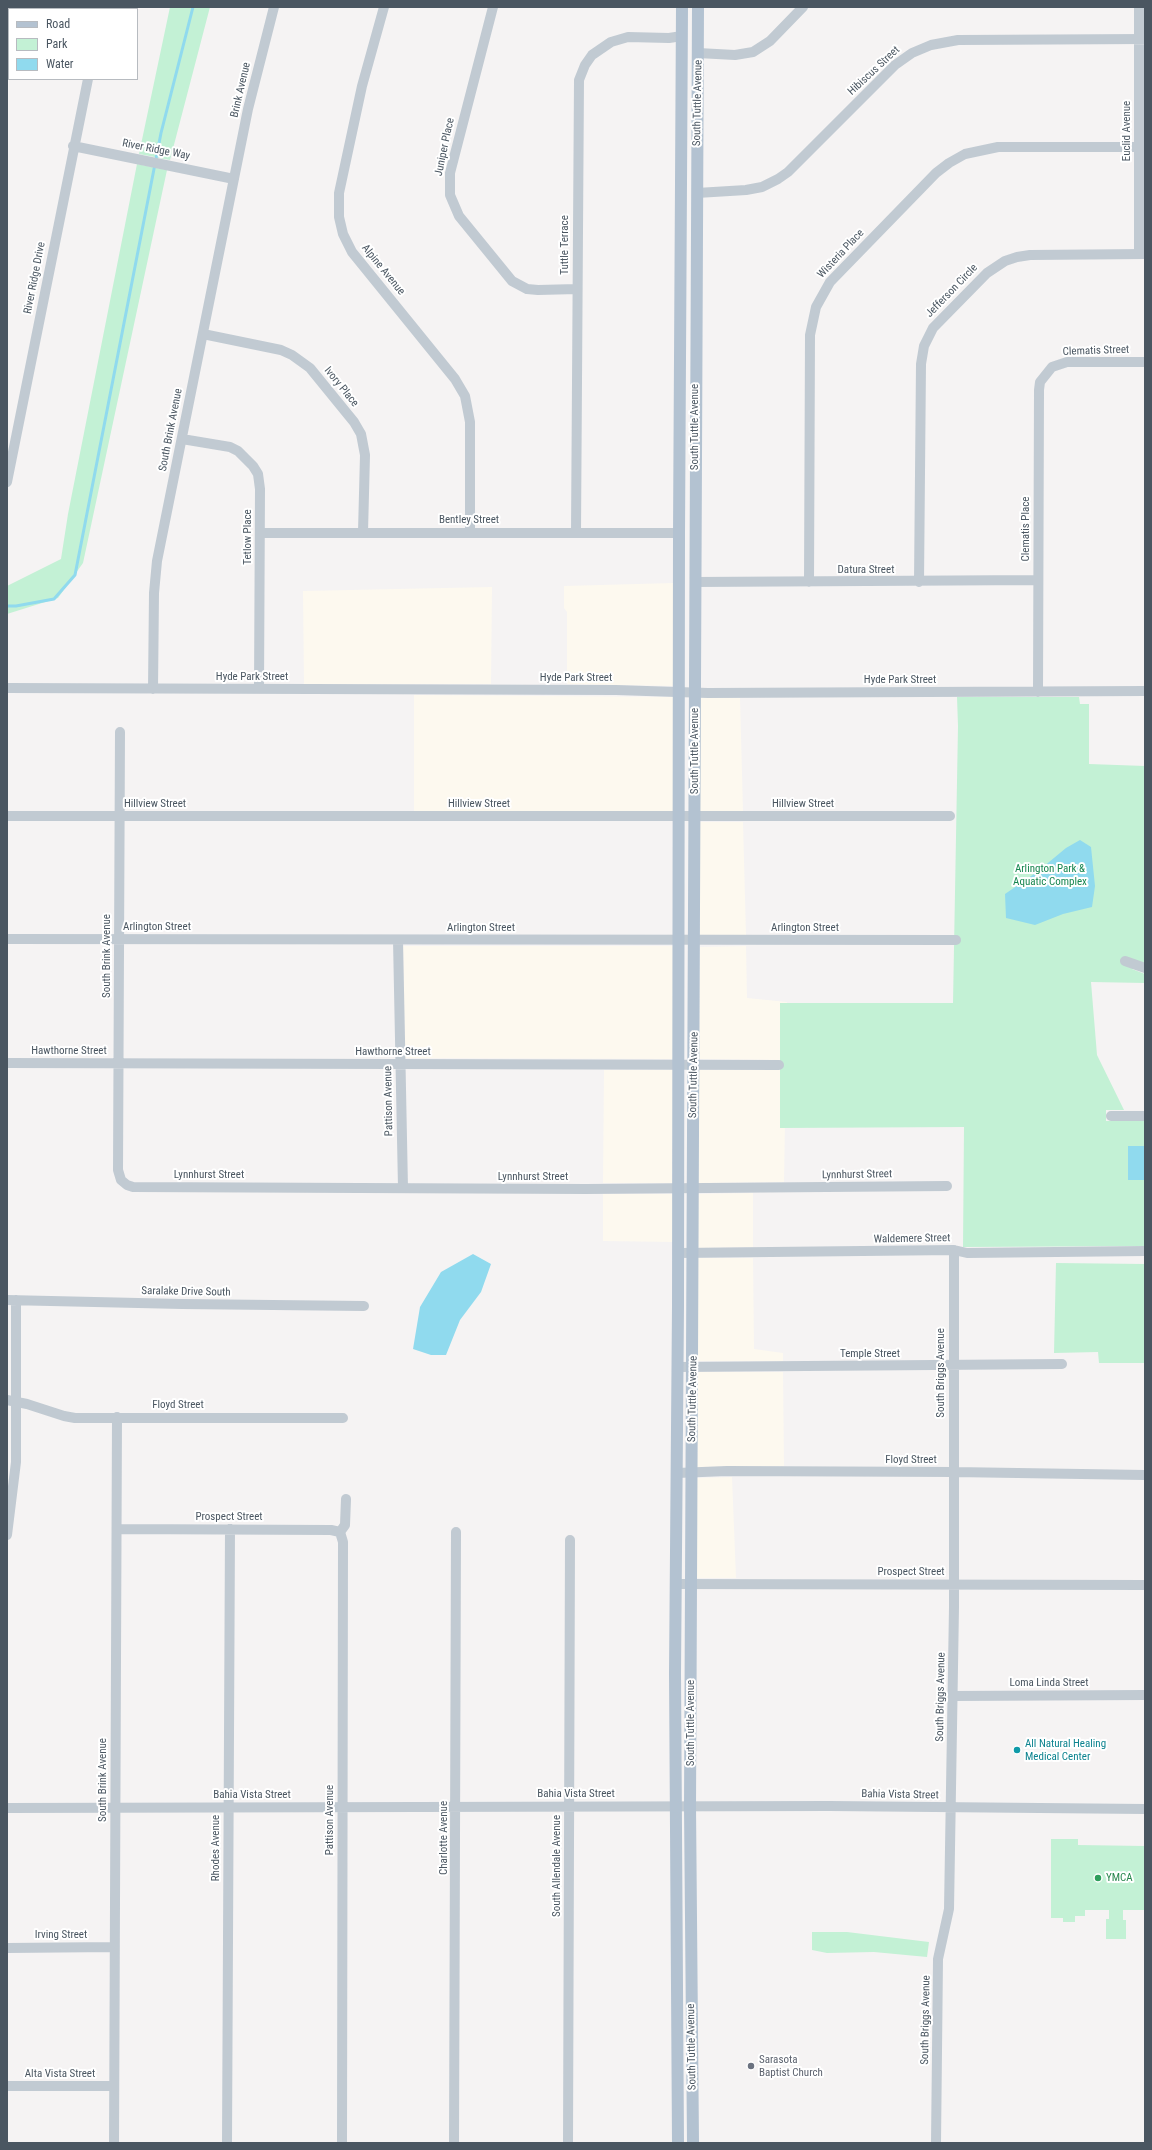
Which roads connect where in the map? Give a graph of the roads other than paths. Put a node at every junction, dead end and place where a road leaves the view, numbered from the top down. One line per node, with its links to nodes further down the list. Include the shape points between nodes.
1 (274, 7): 14 (street, Brink Avenue)
2 (384, 7): 24 (street, Alpine Avenue, via 362,86 340,193 339,217 343,234 352,252 455,379 465,396 470,422)
3 (493, 7): 17 (street, Juniper Place, via 450,173 450,195 459,216 512,281 532,290)
4 (682, 7): 8 (main road, South Tuttle Avenue)
5 (698, 7): 10 (main road, South Tuttle Avenue)
6 (803, 7): 10 (street, via 770,41 753,52 735,55)
7 (1139, 7): 9 (street, Euclid Avenue)
8 (682, 36): 17 (street, Tuttle Terrace, via 628,37 615,40 596,52 582,70 578,92); 27 (main road, South Tuttle Avenue)
9 (1142, 39): 13 (street, Euclid Avenue); 15 (street, Hibiscus Street, via 958,40 931,45 912,53 895,66 778,179 746,190)
10 (698, 53): 15 (main road, South Tuttle Avenue)
11 (88, 80): 12 (street, River Ridge Drive)
12 (73, 146): 14 (street, River Ridge Way); 22 (street, River Ridge Drive)
13 (1142, 147): 16 (street, Euclid Avenue); 30 (street, Wisteria Place, via 998,147 965,154 936,173 830,282 816,307 810,334)
14 (234, 179): 18 (street, South Brink Avenue)
15 (697, 193): 29 (main road, South Tuttle Avenue)
16 (1142, 254): 31 (street, Jefferson Circle, via 1030,255 1005,261 987,273 933,328 924,346 921,364)
17 (577, 289): 25 (street, Tuttle Terrace)
18 (203, 334): 21 (street, South Brink Avenue); 23 (street, Ivory Place, via 281,350 292,355 310,368 354,422 361,434 365,455)
19 (1145, 362): 20 (street, Clematis Street, via 1067,362)
20 (1049, 370): 28 (street, Clematis Place, via 1040,382 1039,390)
21 (182, 440): 26 (street, Tetlow Place, via 230,447 246,457 260,483); 33 (street, South Brink Avenue, via 155,576)
22 (7, 482)
23 (363, 532): 24 (street, Bentley Street); 26 (street, Bentley Street)
24 (470, 532): 25 (street, Bentley Street)
25 (576, 532): 27 (street, Bentley Street)
26 (260, 533): 34 (street, Tetlow Place)
27 (678, 533): 36 (main road, South Tuttle Avenue)
28 (1038, 580): 31 (street, Datura Street); 38 (street, Clematis Place)
29 (695, 582): 30 (street, Datura Street); 37 (main road, South Tuttle Avenue)
30 (809, 582): 31 (street, Datura Street)
31 (919, 582)
32 (7, 688): 33 (street, Hyde Park Street)
33 (153, 689): 34 (street, Hyde Park Street)
34 (259, 689): 36 (street, Hyde Park Street)
35 (1145, 691): 38 (street, Hyde Park Street)
36 (679, 692): 37 (street, Hyde Park Street); 43 (main road, South Tuttle Avenue)
37 (695, 692): 38 (street, Hyde Park Street); 44 (main road, South Tuttle Avenue)
38 (1038, 692)
39 (120, 732): 41 (street, South Brink Avenue)
40 (7, 816): 41 (street, Hillview Street)
41 (119, 816): 43 (street, Hillview Street); 46 (street, South Brink Avenue)
42 (950, 816): 44 (street, Hillview Street)
43 (679, 817): 44 (street, Hillview Street); 49 (main road, South Tuttle Avenue)
44 (695, 817): 50 (main road, South Tuttle Avenue)
45 (7, 939): 46 (street, Arlington Street)
46 (118, 939): 47 (street, Arlington Street); 54 (street, South Brink Avenue)
47 (398, 940): 49 (street, Arlington Street); 55 (street, Pattison Avenue)
48 (956, 940): 50 (street, Arlington Street)
49 (680, 941): 50 (street, Arlington Street); 56 (main road, South Tuttle Avenue)
50 (695, 941): 57 (main road, South Tuttle Avenue)
51 (1125, 961): 52 (street)
52 (1145, 968)
53 (7, 1063): 54 (street, Hawthorne Street)
54 (120, 1063): 55 (street, Hawthorne Street); 61 (street, South Brink Avenue, via 118,1170)
55 (400, 1064): 56 (street, Hawthorne Street); 63 (street, Pattison Avenue)
56 (678, 1064): 57 (street, Hawthorne Street); 65 (main road, South Tuttle Avenue)
57 (694, 1064): 58 (street, Hawthorne Street); 64 (main road, South Tuttle Avenue)
58 (779, 1065)
59 (1111, 1116): 60 (street)
60 (1145, 1116)
61 (122, 1180): 63 (street, Lynnhurst Street, via 133,1187)
62 (947, 1186): 64 (street, Lynnhurst Street)
63 (403, 1188): 65 (street, Lynnhurst Street)
64 (693, 1188): 65 (street, Lynnhurst Street); 69 (main road, South Tuttle Avenue)
65 (677, 1189): 68 (main road, South Tuttle Avenue)
66 (954, 1250): 67 (street, Waldemere Street, via 967,1253); 69 (street, Waldemere Street); 73 (street, South Briggs Avenue)
67 (1145, 1251)
68 (678, 1253): 69 (street, Waldemere Street); 74 (main road, South Tuttle Avenue)
69 (694, 1253): 75 (main road, South Tuttle Avenue)
70 (11, 1300): 71 (street, Saralake Drive South); 76 (street)
71 (364, 1306)
72 (1062, 1364): 73 (street, Temple Street)
73 (953, 1366): 75 (street, Temple Street); 79 (street, South Briggs Avenue)
74 (678, 1367): 75 (street, Temple Street); 81 (main road, South Tuttle Avenue)
75 (693, 1367): 80 (main road, South Tuttle Avenue)
76 (11, 1401): 77 (street, Floyd Street, via 64,1416); 83 (street, via 16,1462)
77 (117, 1417): 78 (street, Floyd Street); 85 (street, South Brink Avenue)
78 (343, 1418)
79 (954, 1472): 80 (street, Floyd Street); 82 (street, Floyd Street); 93 (street, South Briggs Avenue)
80 (692, 1473): 81 (street, Floyd Street); 92 (main road, South Tuttle Avenue)
81 (677, 1474): 91 (main road, South Tuttle Avenue)
82 (1145, 1474)
83 (11, 1483): 89 (street)
84 (346, 1499): 87 (street, Pattison Avenue, via 345,1525)
85 (116, 1529): 86 (street, Prospect Street); 100 (street, South Brink Avenue)
86 (230, 1529): 87 (street, Prospect Street); 101 (street, Rhodes Avenue)
87 (340, 1532): 102 (street, Pattison Avenue, via 343,1542)
88 (456, 1532): 103 (street, Charlotte Avenue)
89 (7, 1535)
90 (570, 1540): 97 (street, South Allendale Avenue)
91 (676, 1584): 92 (street, Prospect Street); 98 (main road, South Tuttle Avenue)
92 (692, 1584): 93 (street, Prospect Street); 99 (main road, South Tuttle Avenue)
93 (953, 1584): 94 (street, Prospect Street); 96 (street, South Briggs Avenue)
94 (1145, 1585)
95 (1145, 1695): 96 (street, Loma Linda Street)
96 (953, 1696): 104 (street, South Briggs Avenue)
97 (569, 1806): 98 (street, Bahia Vista Street); 103 (street, Bahia Vista Street); 115 (street, South Allendale Avenue)
98 (675, 1806): 99 (street, Bahia Vista Street); 116 (main road, South Tuttle Avenue)
99 (690, 1806): 104 (street, Bahia Vista Street); 117 (main road, South Tuttle Avenue)
100 (115, 1807): 101 (street, Bahia Vista Street); 105 (street, Bahia Vista Street); 107 (street, South Brink Avenue)
101 (228, 1807): 102 (street, Bahia Vista Street); 112 (street, Rhodes Avenue)
102 (342, 1807): 103 (street, Bahia Vista Street); 113 (street, Pattison Avenue)
103 (456, 1807): 114 (street, Charlotte Avenue)
104 (950, 1807): 106 (street, Bahia Vista Street); 118 (street, South Briggs Avenue, via 950,1909 938,1959)
105 (7, 1808)
106 (1145, 1809)
107 (114, 1947): 108 (street, Irving Street); 110 (street, South Brink Avenue)
108 (7, 1948)
109 (7, 2086): 110 (street, Alta Vista Street)
110 (114, 2086): 111 (street, South Brink Avenue)
111 (114, 2143)
112 (227, 2143)
113 (342, 2143)
114 (454, 2143)
115 (568, 2143)
116 (678, 2143)
117 (693, 2143)
118 (936, 2143)

